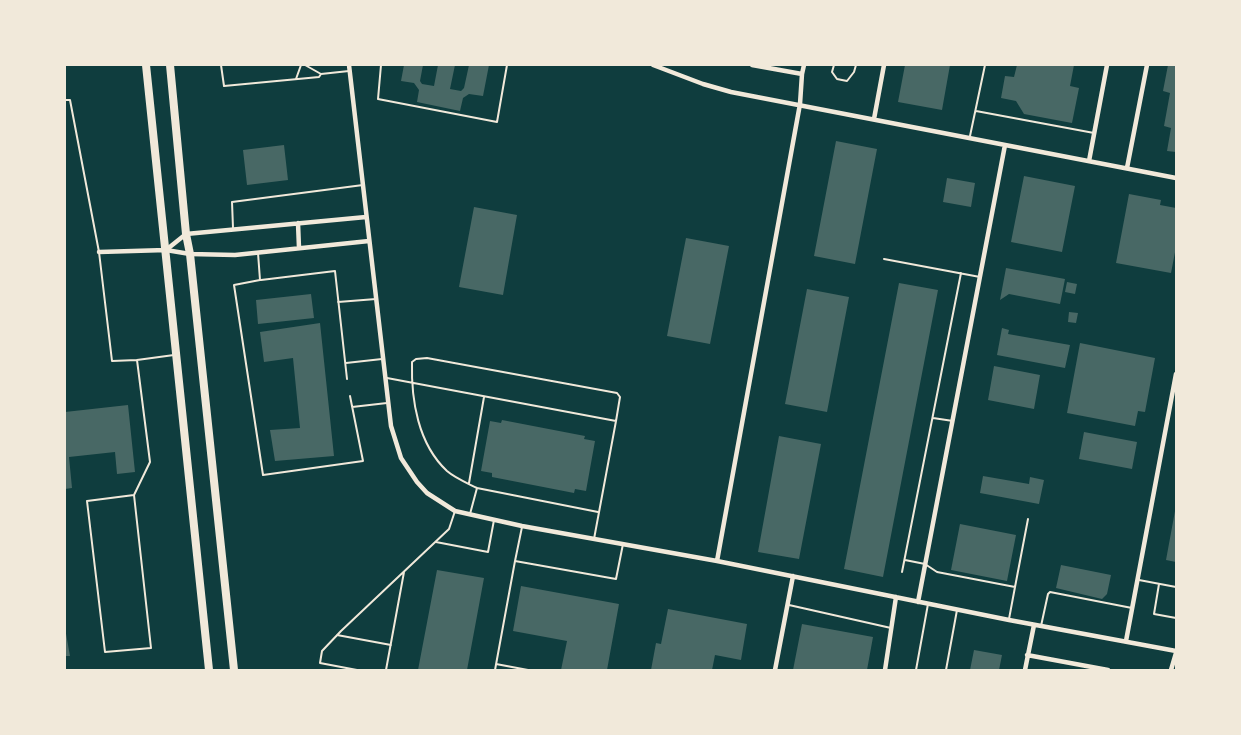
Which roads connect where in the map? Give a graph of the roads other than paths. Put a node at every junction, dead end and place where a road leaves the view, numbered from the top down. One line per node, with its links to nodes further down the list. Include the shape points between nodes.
1 (146, 65): 39 (highway)
2 (170, 65): 36 (highway)
3 (221, 65): 21 (lane, via 224,86)
4 (302, 65): 21 (lane)
5 (305, 65): 19 (lane)
6 (349, 65): 18 (street)
7 (381, 65): 8 (lane, via 378,99 497,122)
8 (507, 65)
9 (653, 65): 23 (street, via 731,92)
10 (752, 65): 20 (street)
11 (804, 65): 20 (street)
12 (834, 65): 13 (lane, via 832,72 837,79 848,81)
13 (856, 65)
14 (884, 65): 25 (street)
15 (985, 65): 24 (lane)
16 (1107, 65): 26 (street)
17 (1147, 65): 30 (street)
18 (350, 71): 19 (lane); 32 (street)
19 (321, 74): 21 (lane, via 319,77)
20 (802, 74): 23 (street)
21 (296, 79)
22 (65, 100): 40 (lane, via 70,100)
23 (800, 104): 25 (street); 78 (street)
24 (976, 111): 26 (lane); 27 (lane)
25 (874, 119): 27 (street)
26 (1094, 133): 29 (street)
27 (970, 138): 28 (street)
28 (1005, 144): 29 (street); 45 (street)
29 (1088, 161): 30 (street)
30 (1128, 168): 31 (street)
31 (1176, 178)
32 (363, 185): 33 (street); 35 (lane, via 232,202)
33 (366, 217): 34 (street); 37 (street)
34 (298, 224): 35 (street); 38 (street)
35 (233, 229): 36 (street)
36 (186, 234): 39 (street); 42 (highway)
37 (369, 241): 38 (street); 47 (street)
38 (300, 248): 41 (street)
39 (166, 250): 40 (street); 42 (street); 49 (highway)
40 (98, 252): 51 (lane, via 112,361)
41 (258, 253): 42 (street); 46 (lane)
42 (190, 254): 105 (highway)
43 (884, 259): 44 (lane)
44 (961, 273): 45 (lane); 61 (lane)
45 (980, 277): 63 (street)
46 (260, 280): 48 (lane, via 335,271); 60 (lane, via 234,285 263,475 363,461)
47 (376, 298): 48 (lane); 50 (street)
48 (338, 302): 52 (lane)
49 (177, 355): 51 (lane); 104 (highway)
50 (382, 359): 52 (lane); 54 (street)
51 (137, 360): 66 (lane, via 150,462)
52 (346, 363): 55 (lane)
53 (1176, 374): 83 (street)
54 (384, 378): 56 (lane); 59 (street)
55 (347, 379)
56 (412, 383): 58 (lane); 62 (lane, via 412,362 427,358 617,393 620,397); 64 (lane, via 420,425 430,452 448,471)
57 (350, 396): 60 (lane)
58 (484, 397): 62 (lane); 64 (lane)
59 (388, 402): 60 (lane); 67 (street, via 390,426 401,458 427,493)
60 (352, 407)
61 (932, 418): 63 (lane); 76 (lane)
62 (616, 421): 68 (lane)
63 (953, 421): 79 (street)
64 (468, 484): 65 (lane)
65 (477, 488): 68 (lane); 69 (lane)
66 (134, 495): 66 (lane, via 151,648 105,652 87,501)
67 (455, 511): 69 (street); 74 (lane, via 449,529)
68 (599, 512): 73 (lane)
69 (470, 514): 71 (street)
70 (1028, 519): 85 (lane)
71 (494, 520): 72 (street); 74 (lane, via 488,552)
72 (522, 526): 73 (street); 77 (lane)
73 (594, 539): 75 (street)
74 (435, 542): 80 (lane)
75 (623, 544): 77 (lane, via 616,579); 78 (street)
76 (905, 560): 79 (lane); 81 (lane)
77 (515, 561): 103 (lane)
78 (717, 561): 82 (street)
79 (925, 564): 85 (lane, via 938,572); 88 (street)
80 (404, 572): 98 (lane); 100 (lane)
81 (902, 572)
82 (793, 576): 87 (street); 90 (street)
83 (1137, 580): 84 (lane); 91 (street)
84 (1158, 584): 86 (lane); 93 (lane, via 1154,614)
85 (1015, 587): 94 (lane)
86 (1176, 587)
87 (896, 598): 88 (street); 97 (street)
88 (918, 602): 89 (street)
89 (928, 604): 92 (street); 112 (lane)
90 (789, 605): 97 (lane); 110 (street)
91 (1132, 608): 96 (lane, via 1050,592); 99 (street)
92 (957, 610): 94 (street); 113 (lane)
93 (1176, 618)
94 (1008, 620): 95 (street)
95 (1034, 625): 96 (street); 102 (street)
96 (1041, 626): 99 (street)
97 (892, 628): 111 (street)
98 (337, 635): 100 (lane); 106 (lane, via 322,651 320,663)
99 (1126, 641): 101 (street)
100 (390, 645): 107 (lane)
101 (1176, 652): 116 (street)
102 (1028, 655): 114 (street); 115 (street)
103 (496, 664): 108 (lane); 109 (lane)
104 (209, 670)
105 (234, 670)
106 (357, 670)
107 (386, 670)
108 (495, 670)
109 (528, 670)
110 (775, 670)
111 (885, 670)
112 (916, 670)
113 (946, 670)
114 (1025, 670)
115 (1108, 670)
116 (1171, 670)

